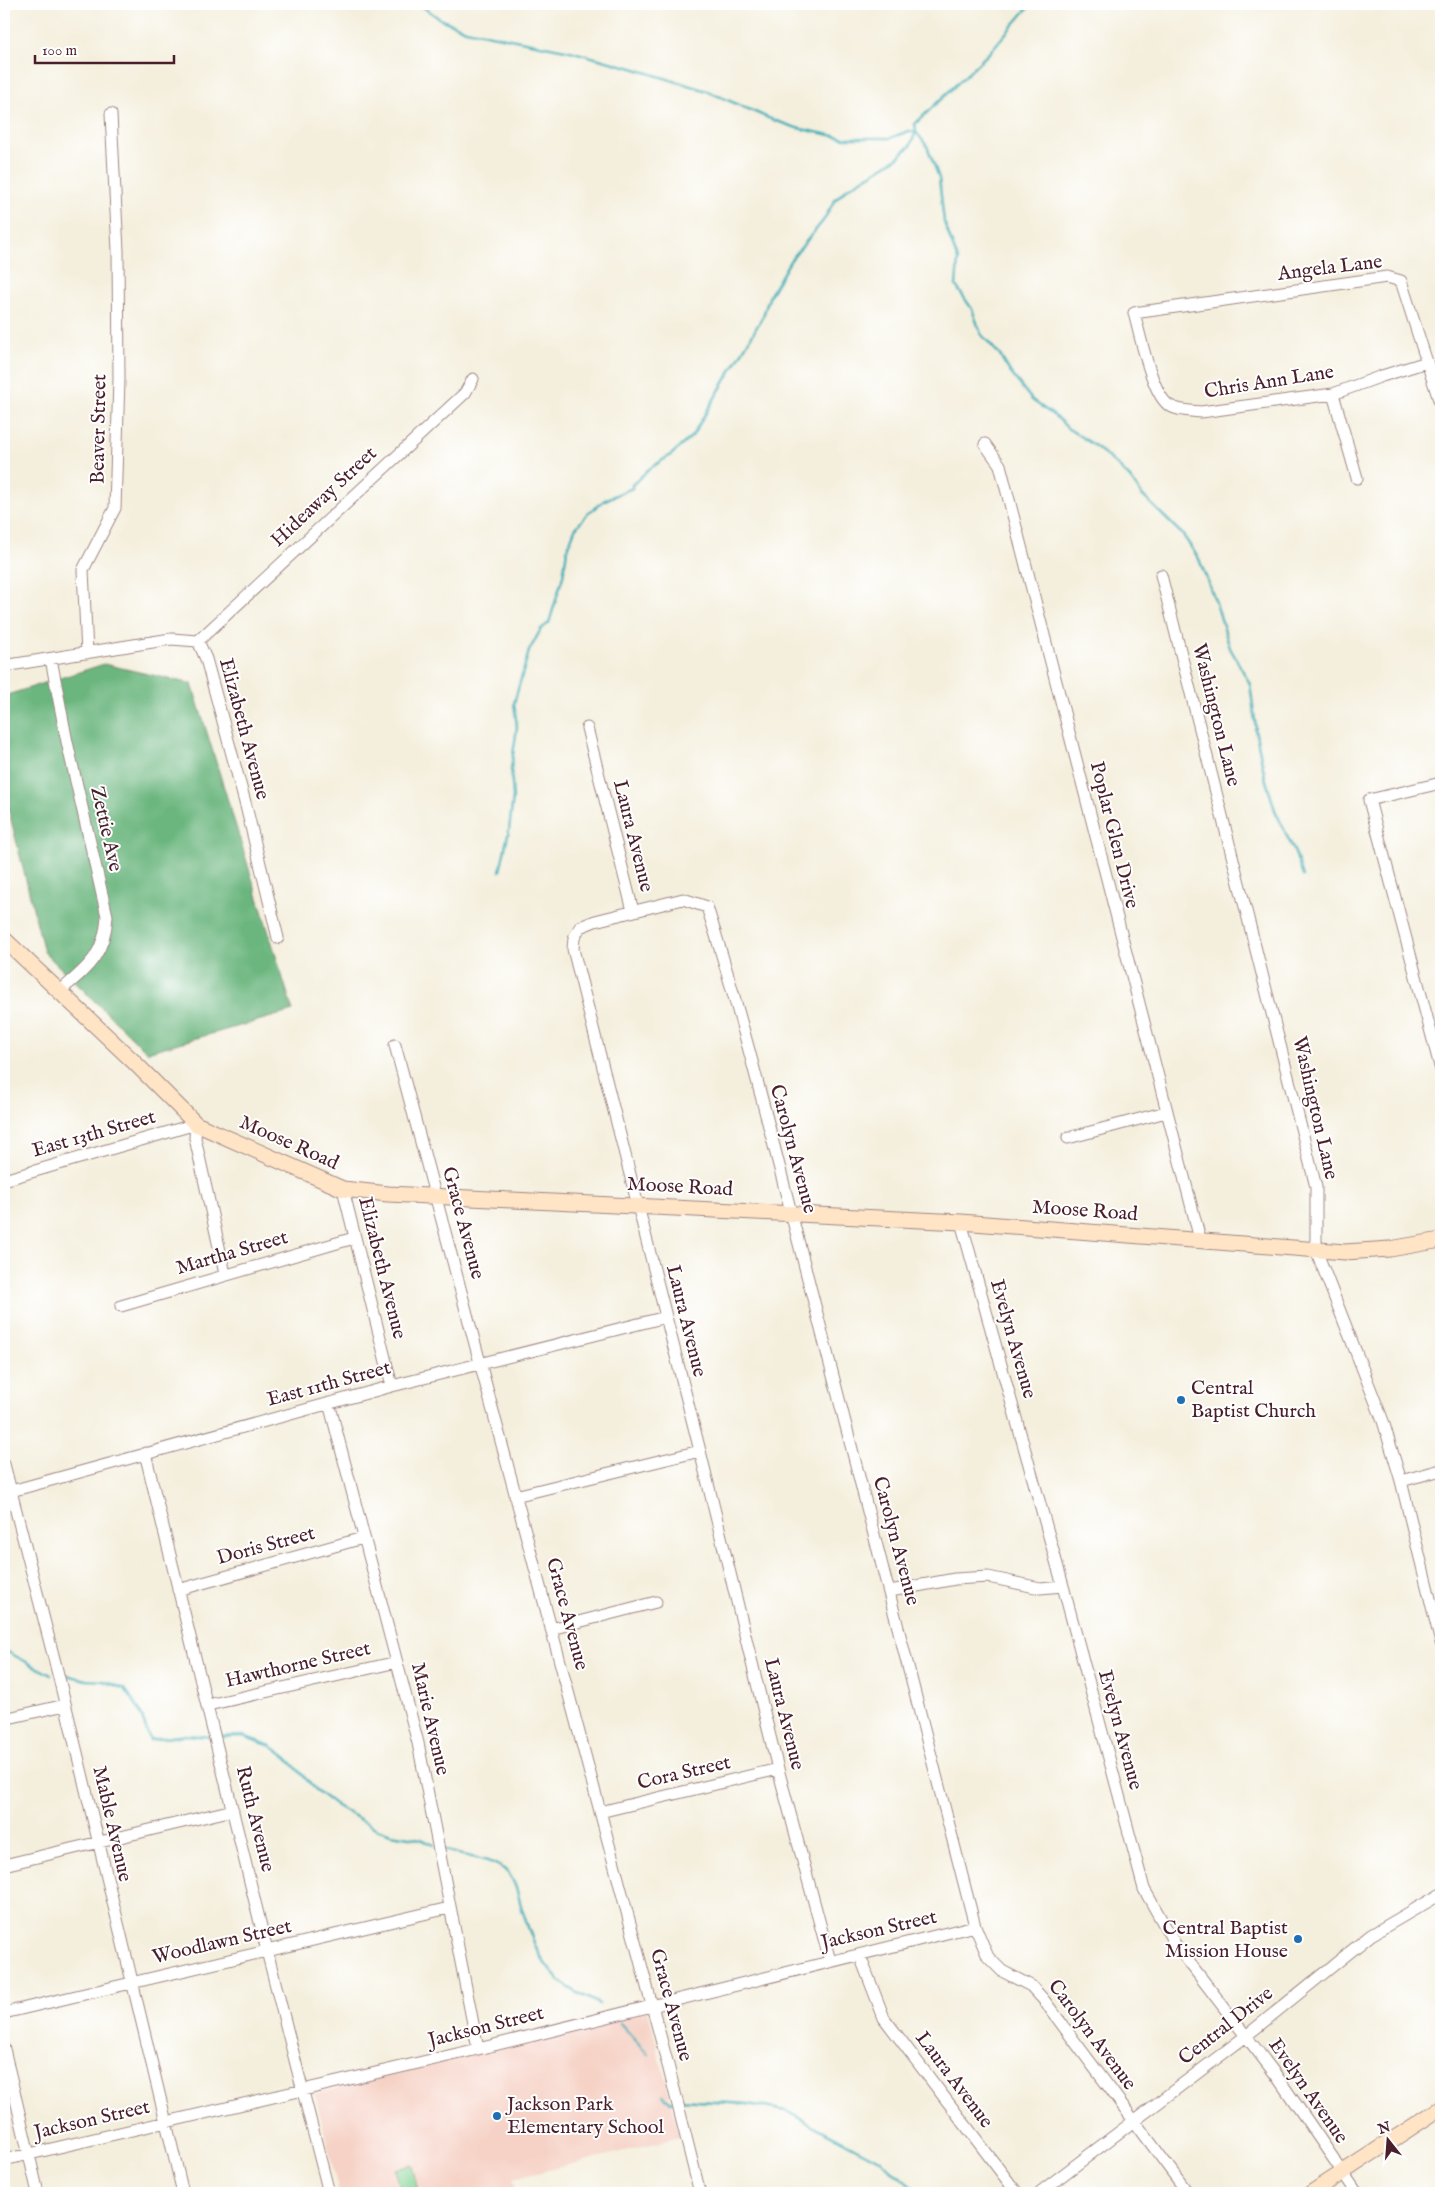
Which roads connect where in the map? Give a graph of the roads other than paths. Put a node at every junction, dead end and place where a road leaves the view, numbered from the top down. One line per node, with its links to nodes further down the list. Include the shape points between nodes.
1 (111, 114): 11 (street, Beaver Street, via 119,379 115,508 83,570)
2 (1427, 362): 4 (street, Chris Ann Lane); 5 (street, Angela Lane); 6 (street, Angela Lane, via 1402,281 1387,277 1134,313 1152,378)
3 (473, 379): 10 (street, Hideaway Street, via 465,393)
4 (1333, 394): 6 (street, Chris Ann Lane, via 1201,412); 8 (street)
5 (1441, 406)
6 (1172, 407)
7 (985, 444): 22 (street, Poplar Glen Drive, via 1000,465)
8 (1357, 478)
9 (1162, 576): 34 (street, Washington Lane, via 1316,1187)
10 (198, 641): 11 (street, Elizabeth Avenue, via 171,639); 17 (street, Elizabeth Avenue, via 206,659 246,806)
11 (87, 653): 12 (street)
12 (51, 659): 13 (street); 19 (street, Zettie Ave, via 107,916 106,935 100,951)
13 (4, 666)
14 (587, 728): 16 (street, Laura Avenue)
15 (1441, 783): 21 (street, via 1369,800)
16 (633, 911): 28 (street, Laura Avenue, via 580,927 573,949); 29 (street, Carolyn Avenue, via 683,899 707,907)
17 (278, 938)
18 (4, 939): 19 (street, Moose Road)
19 (60, 991): 23 (street, Moose Road)
20 (395, 1045): 27 (street, Grace Avenue)
21 (1441, 1070)
22 (1166, 1112): 24 (street); 32 (street, Poplar Glen Drive)
23 (196, 1124): 25 (street, East 13th Street); 26 (street, Moose Road); 35 (street, via 195,1138)
24 (1068, 1138)
25 (4, 1180)
26 (342, 1189): 27 (street, Moose Road); 31 (street, Elizabeth Avenue)
27 (436, 1196): 28 (street, Moose Road); 38 (street, Grace Avenue)
28 (638, 1205): 29 (street, Moose Road); 37 (street, Laura Avenue)
29 (790, 1212): 30 (street, Moose Road); 52 (street, Carolyn Avenue)
30 (961, 1222): 32 (street, Moose Road); 49 (street, Evelyn Avenue)
31 (354, 1238): 35 (street, Martha Street); 39 (street, Elizabeth Avenue)
32 (1200, 1239): 34 (street, Moose Road)
33 (1441, 1240): 34 (street, Moose Road, via 1344,1252)
34 (1316, 1250): 45 (street, Washington Lane, via 1383,1421)
35 (225, 1274): 36 (street, Martha Street)
36 (121, 1306)
37 (666, 1318): 38 (street, East 11th Street); 41 (street, Laura Avenue)
38 (481, 1363): 39 (street, East 11th Street); 47 (street, Grace Avenue)
39 (392, 1386): 40 (street, East 11th Street)
40 (329, 1403): 42 (street, East 11th Street); 48 (street, Marie Avenue)
41 (700, 1450): 47 (street); 61 (street, Laura Avenue)
42 (145, 1454): 46 (street, East 11th Street); 50 (street, Ruth Avenue)
43 (4, 1464): 46 (street, Mable Avenue)
44 (1441, 1470): 45 (street)
45 (1400, 1480): 53 (street, Washington Lane)
46 (7, 1493): 58 (street, Mable Avenue)
47 (515, 1496): 55 (street, Grace Avenue)
48 (363, 1538): 50 (street, Doris Street); 57 (street, Marie Avenue)
49 (1063, 1586): 52 (street, via 1040,1588 988,1577 955,1578); 75 (street, Evelyn Avenue, via 1144,1889 1175,1944)
50 (178, 1590): 59 (street, Ruth Avenue)
51 (1441, 1590): 53 (street)
52 (890, 1591): 68 (street, Carolyn Avenue)
53 (1429, 1592): 56 (street, Washington Lane)
54 (656, 1602): 55 (street)
55 (551, 1629): 63 (street, Grace Avenue)
56 (1441, 1643)
57 (397, 1662): 59 (street, Hawthorne Street); 67 (street, Marie Avenue, via 418,1743)
58 (65, 1705): 60 (street); 64 (street, Mable Avenue)
59 (208, 1705): 62 (street, Ruth Avenue)
60 (4, 1719)
61 (778, 1770): 63 (street, Cora Street); 71 (street, Laura Avenue)
62 (233, 1810): 64 (street); 69 (street, Ruth Avenue)
63 (600, 1812): 73 (street, Grace Avenue)
64 (97, 1842): 65 (street); 72 (street, Mable Avenue)
65 (4, 1865)
66 (1441, 1894): 75 (street, Central Drive, via 1371,1935)
67 (449, 1908): 69 (street, Woodlawn Street); 76 (street, Marie Avenue)
68 (976, 1926): 70 (street, Jackson Street); 80 (street, Carolyn Avenue, via 988,1957 1002,1970 1031,1986 1043,1999)
69 (267, 1951): 72 (street, Woodlawn Street); 78 (street, Ruth Avenue)
70 (860, 1956): 71 (street, Jackson Street); 89 (street, Laura Avenue, via 884,2018)
71 (830, 1961): 73 (street, Jackson Street)
72 (131, 1983): 74 (street, Woodlawn Street); 81 (street, Mable Avenue)
73 (652, 2005): 76 (street, Jackson Street); 88 (street, Grace Avenue)
74 (4, 2013)
75 (1246, 2036): 80 (street, Central Drive); 84 (street, Evelyn Avenue)
76 (478, 2048): 78 (street, Jackson Street)
77 (4, 2049): 82 (street)
78 (303, 2090): 81 (street, Jackson Street); 87 (street, Ruth Avenue)
79 (1441, 2108): 84 (street)
80 (1134, 2121): 90 (street, Central Drive); 91 (street, Carolyn Avenue)
81 (166, 2123): 82 (street, Jackson Street); 86 (street, Mable Avenue)
82 (28, 2154): 83 (street, Jackson Street); 85 (street)
83 (4, 2160)
84 (1343, 2172): 92 (street); 93 (street, Evelyn Avenue)
85 (38, 2193)
86 (183, 2193)
87 (330, 2193)
88 (700, 2193)
89 (1017, 2193)
90 (1038, 2193)
91 (1188, 2193)
92 (1311, 2193)
93 (1356, 2193)

